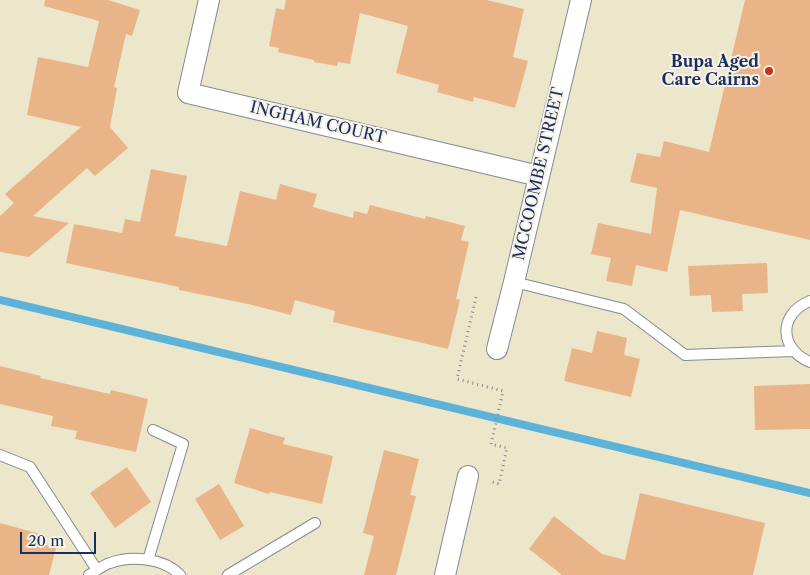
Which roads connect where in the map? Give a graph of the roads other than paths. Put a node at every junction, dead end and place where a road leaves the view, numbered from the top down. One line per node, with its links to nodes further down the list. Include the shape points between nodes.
1 (209, 0): 3 (street, INGHAM COURT, via 188,93)
2 (580, 0): 3 (street, MCCOOMBE STREET)
3 (539, 176): 4 (street, MCCOOMBE STREET)
4 (514, 282): 6 (street, MCCOOMBE STREET); 7 (lane, via 624,309 685,355)
5 (810, 301): 7 (lane, via 802,304 788,320 788,342)
6 (497, 349)
7 (793, 352): 8 (lane)
8 (810, 362)
9 (153, 430): 13 (lane, via 183,444)
10 (0, 456): 14 (lane, via 30,467)
11 (468, 476): 17 (street)
12 (316, 523): 16 (lane)
13 (148, 560): 14 (lane, via 130,558 109,563); 15 (lane)
14 (93, 573)
15 (180, 575)
16 (228, 575)
17 (445, 575)

